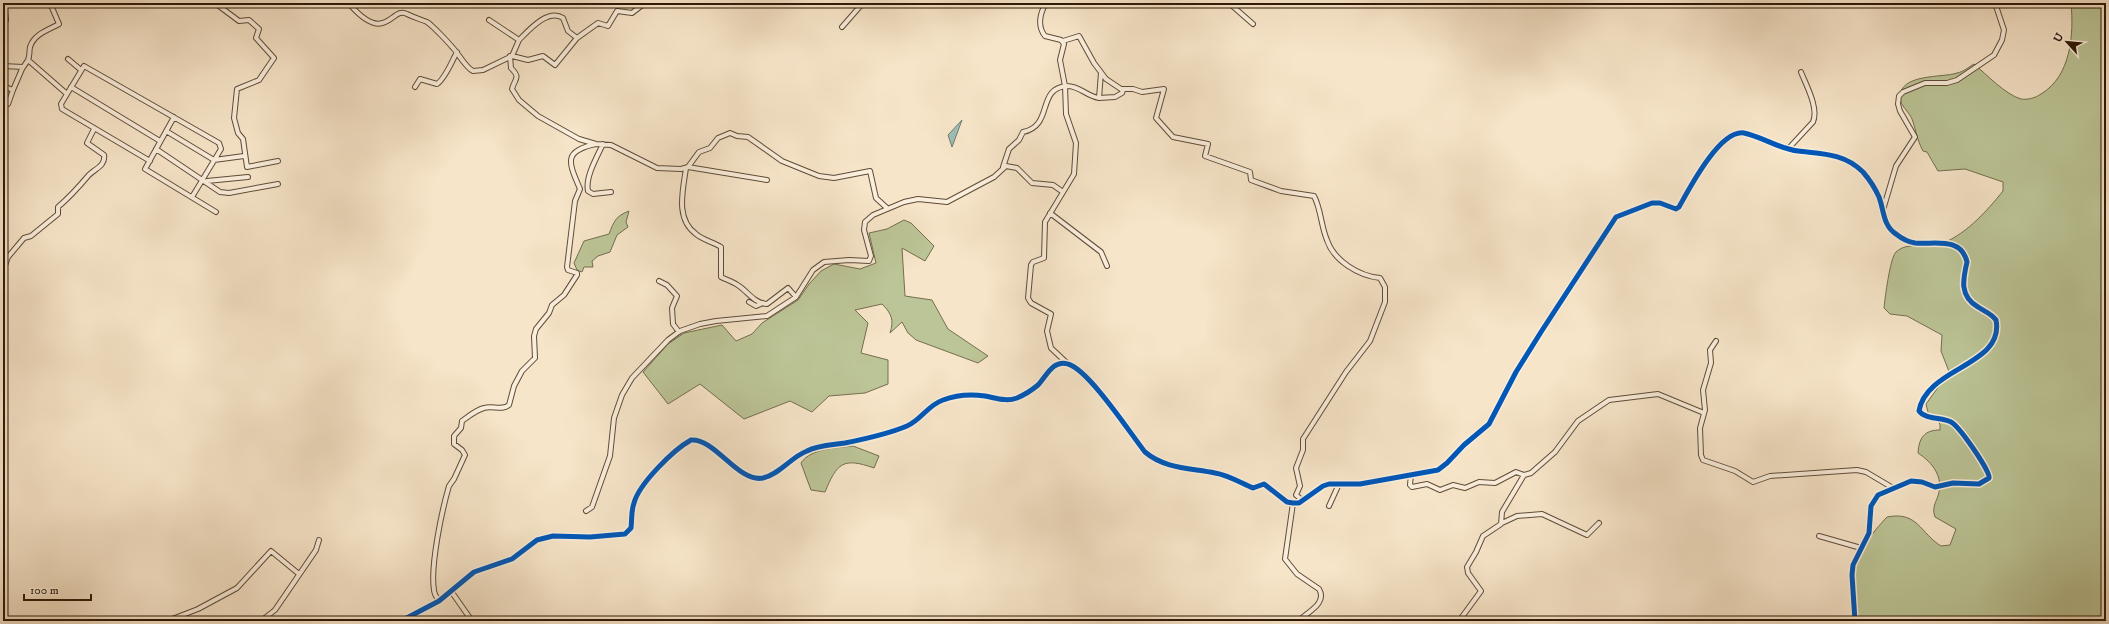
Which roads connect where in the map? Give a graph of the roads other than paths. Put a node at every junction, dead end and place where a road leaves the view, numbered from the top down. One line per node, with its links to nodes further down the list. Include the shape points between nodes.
1 (4, 3): 10 (street)
2 (50, 3): 20 (street, via 59,24 34,39)
3 (215, 3): 43 (street, via 239,21 249,20 259,29 256,38 274,58 259,80 236,91 234,118 237,132 243,138)
4 (645, 3): 14 (street, via 632,13 617,11 609,25 600,23)
5 (863, 3): 13 (street)
6 (1046, 3): 16 (street, via 1040,17 1042,32 1045,36)
7 (1229, 3): 12 (street)
8 (1995, 3): 57 (street, via 2004,30 1994,55 1957,80 1948,83 1925,83 1899,96 1900,111 1915,137 1896,166)
9 (352, 7): 17 (street, via 365,20 373,23 385,23 398,13 405,12 427,22)
10 (6, 20)
11 (489, 20): 15 (street)
12 (1253, 24)
13 (842, 27)
14 (577, 38): 15 (street, via 568,31 563,18 556,15 534,26); 18 (street, via 555,65 543,56 528,60)
15 (519, 40): 18 (street)
16 (1063, 41): 24 (street, via 1079,36); 27 (street, via 1060,60)
17 (457, 52): 18 (street, via 473,71 483,70); 29 (street, via 440,82 436,84 420,79)
18 (511, 56): 39 (street, via 511,68 517,78 512,90 519,100 538,116 574,137)
19 (68, 59): 23 (street)
20 (28, 60): 22 (street); 32 (street)
21 (3, 66): 22 (street)
22 (23, 67): 30 (street)
23 (81, 70): 28 (street); 35 (street, via 84,66)
24 (1101, 72): 31 (street, via 1107,80); 33 (street)
25 (1801, 72): 42 (street, via 1815,117)
26 (3, 86): 30 (street)
27 (1065, 86): 33 (street, via 1075,87 1087,96); 48 (street, via 1048,97 1046,111 1034,128 1023,132 1009,149); 54 (street, via 1066,114 1076,147 1073,177)
28 (71, 87): 32 (street); 38 (street)
29 (415, 87)
30 (12, 90): 34 (street, via 8,104)
31 (1123, 90): 33 (street, via 1115,97); 74 (street, via 1143,92 1163,88 1156,118 1171,136 1208,144 1205,156 1250,172 1251,180 1281,190 1314,196 1327,242 1337,255 1357,272 1380,278 1383,283 1385,302 1370,342 1346,372 1303,439 1303,450 1296,468 1300,486 1296,494)
32 (67, 94): 36 (street, via 61,107)
33 (1099, 98)
34 (3, 105)
35 (174, 117): 37 (street); 44 (street, via 219,143 221,149)
36 (94, 129): 45 (street); 61 (street, via 87,144 105,158 99,169 89,175 76,192 58,207 58,214 31,236 24,238 8,257)
37 (166, 131): 38 (street); 44 (street)
38 (160, 141): 41 (street)
39 (596, 144): 40 (street); 85 (street, via 574,153 570,160 580,189 575,201 567,267 577,275 536,329 535,358 522,370 509,405 504,408 485,407 462,421 461,428 454,436 454,444 465,455 449,486 438,540 434,590)
40 (603, 144): 47 (street, via 624,150 657,168); 53 (street, via 588,191 593,194)
41 (156, 149): 45 (street); 50 (street)
42 (1788, 150): 57 (street, via 1831,154 1855,165 1875,188); 70 (street, via 1744,133 1734,134 1708,159 1678,208 1652,203 1616,217 1516,372 1489,424 1438,470)
43 (244, 156): 44 (street); 46 (street, via 247,167)
44 (214, 160): 50 (street)
45 (150, 161): 55 (street, via 145,169)
46 (278, 161)
47 (687, 167): 51 (street); 56 (street, via 699,152 710,148 718,138 730,132 735,136 748,138 782,161 819,176 834,178 870,171 876,198); 65 (street, via 682,198 686,223 697,235 721,247 721,277 738,285)
48 (1003, 167): 54 (street, via 1017,168 1032,183 1050,185); 56 (street, via 994,177 947,202 918,199)
49 (248, 177): 50 (street)
50 (204, 180): 52 (street, via 220,192 229,193); 55 (street)
51 (767, 180)
52 (278, 184)
53 (611, 192)
54 (1063, 192): 59 (street)
55 (192, 197): 58 (street)
56 (887, 208): 63 (street, via 873,215 864,226 871,256 869,261 824,262 813,270)
57 (1883, 210): 73 (street, via 1890,230 1908,241 1944,243 1954,245 1961,251 1967,262 1962,279 1968,298 1973,305 1994,318 1996,324 1994,341 1990,348 1936,383 1919,411 1925,416 1952,422 1968,438 1974,452 1989,472 1989,478 1979,484 1953,483 1933,487 1918,481)
58 (216, 212)
59 (1050, 213): 60 (street, via 1101,252); 68 (street, via 1044,227 1044,258 1031,265 1028,298 1031,303 1052,314 1047,331 1051,348)
60 (1107, 266)
61 (3, 271)
62 (659, 281): 66 (street, via 667,285 677,296 672,308 673,324)
63 (796, 297): 65 (street, via 788,288 767,304); 66 (street, via 767,316 716,321)
64 (749, 302): 65 (street, via 756,306)
65 (763, 304)
66 (679, 332): 77 (street, via 650,356 626,387 615,416 606,471 593,506)
67 (1716, 341): 69 (street, via 1710,350 1711,363 1703,390)
68 (1068, 364): 75 (street, via 1104,396 1151,458 1184,469 1217,473 1253,488 1264,484 1287,502); 84 (street, via 1056,365 1039,384 1012,400 972,395 943,400 931,405 907,426 806,451 765,478 753,478 703,442 690,440 673,454 641,489 634,502 631,528 625,534 590,537 553,536 537,540 512,559 474,572)
69 (1704, 413): 71 (street, via 1658,394 1609,400 1578,421 1555,452 1531,473); 73 (street, via 1700,426 1702,459 1735,471 1750,481 1770,476 1857,470)
70 (1412, 474): 71 (street, via 1411,486 1427,484 1440,490 1453,485 1464,488 1479,482 1495,483 1516,472); 72 (street, via 1360,484)
71 (1524, 475): 78 (street, via 1502,512)
72 (1339, 484): 74 (street, via 1323,486); 76 (street)
73 (1893, 488): 82 (street, via 1878,495 1873,502 1869,533)
74 (1302, 500): 75 (street)
75 (1293, 503): 90 (street, via 1285,559 1292,570 1321,593 1317,606)
76 (1329, 506)
77 (586, 510)
78 (1502, 523): 79 (street, via 1517,516 1542,514 1587,535); 91 (street, via 1483,536 1468,564 1468,573 1481,591)
79 (1599, 523)
80 (1820, 536): 82 (street)
81 (319, 540): 83 (street, via 316,550)
82 (1862, 548): 92 (street, via 1853,565 1852,574)
83 (299, 574): 86 (street, via 271,551 237,588 198,609); 87 (street, via 275,610)
84 (451, 591): 85 (street); 89 (street)
85 (439, 601): 88 (street)
86 (167, 621)
87 (261, 621)
88 (401, 621)
89 (472, 621)
90 (1299, 621)
91 (1459, 621)
92 (1855, 621)

